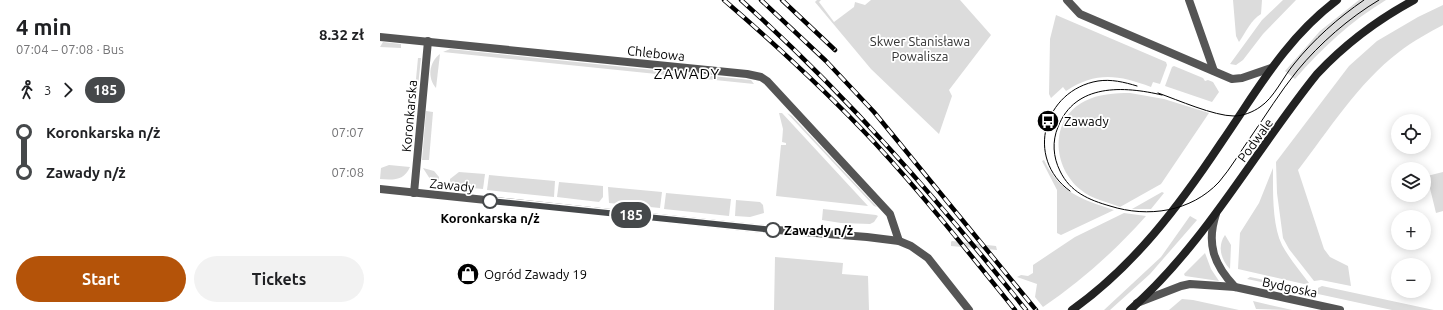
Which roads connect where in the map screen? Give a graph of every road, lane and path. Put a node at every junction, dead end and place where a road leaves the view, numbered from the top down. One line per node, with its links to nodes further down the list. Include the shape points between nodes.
1 (1067, 0): 8 (street, via 1080,14)
2 (1189, 0): 8 (street)
3 (1337, 0): 7 (main road, Podwale, via 1302,32)
4 (1414, 0): 11 (main road, Podwale, via 1372,24 1317,74)
5 (380, 37): 6 (street, Chlebowa)
6 (428, 42): 10 (street, Koronkarska); 12 (street, Chlebowa, via 752,74 767,81 890,214)
7 (1271, 68): 8 (street, via 1237,79); 16 (main road, Podwale, via 1162,226 1117,274)
8 (1214, 71)
9 (380, 189): 10 (street, Zawady)
10 (414, 193): 12 (street, Zawady)
11 (1216, 212): 13 (street, via 1212,226 1213,252 1218,267); 14 (main road, Podwale, via 1179,260)
12 (899, 241): 15 (street, Zawady, via 928,258)
13 (1235, 287): 14 (street, Bydgoska, via 1190,284); 18 (street, Bydgoska)
14 (1138, 303): 17 (main road, Podwale)
15 (969, 310)
16 (1072, 310)
17 (1130, 310)
18 (1340, 310)

